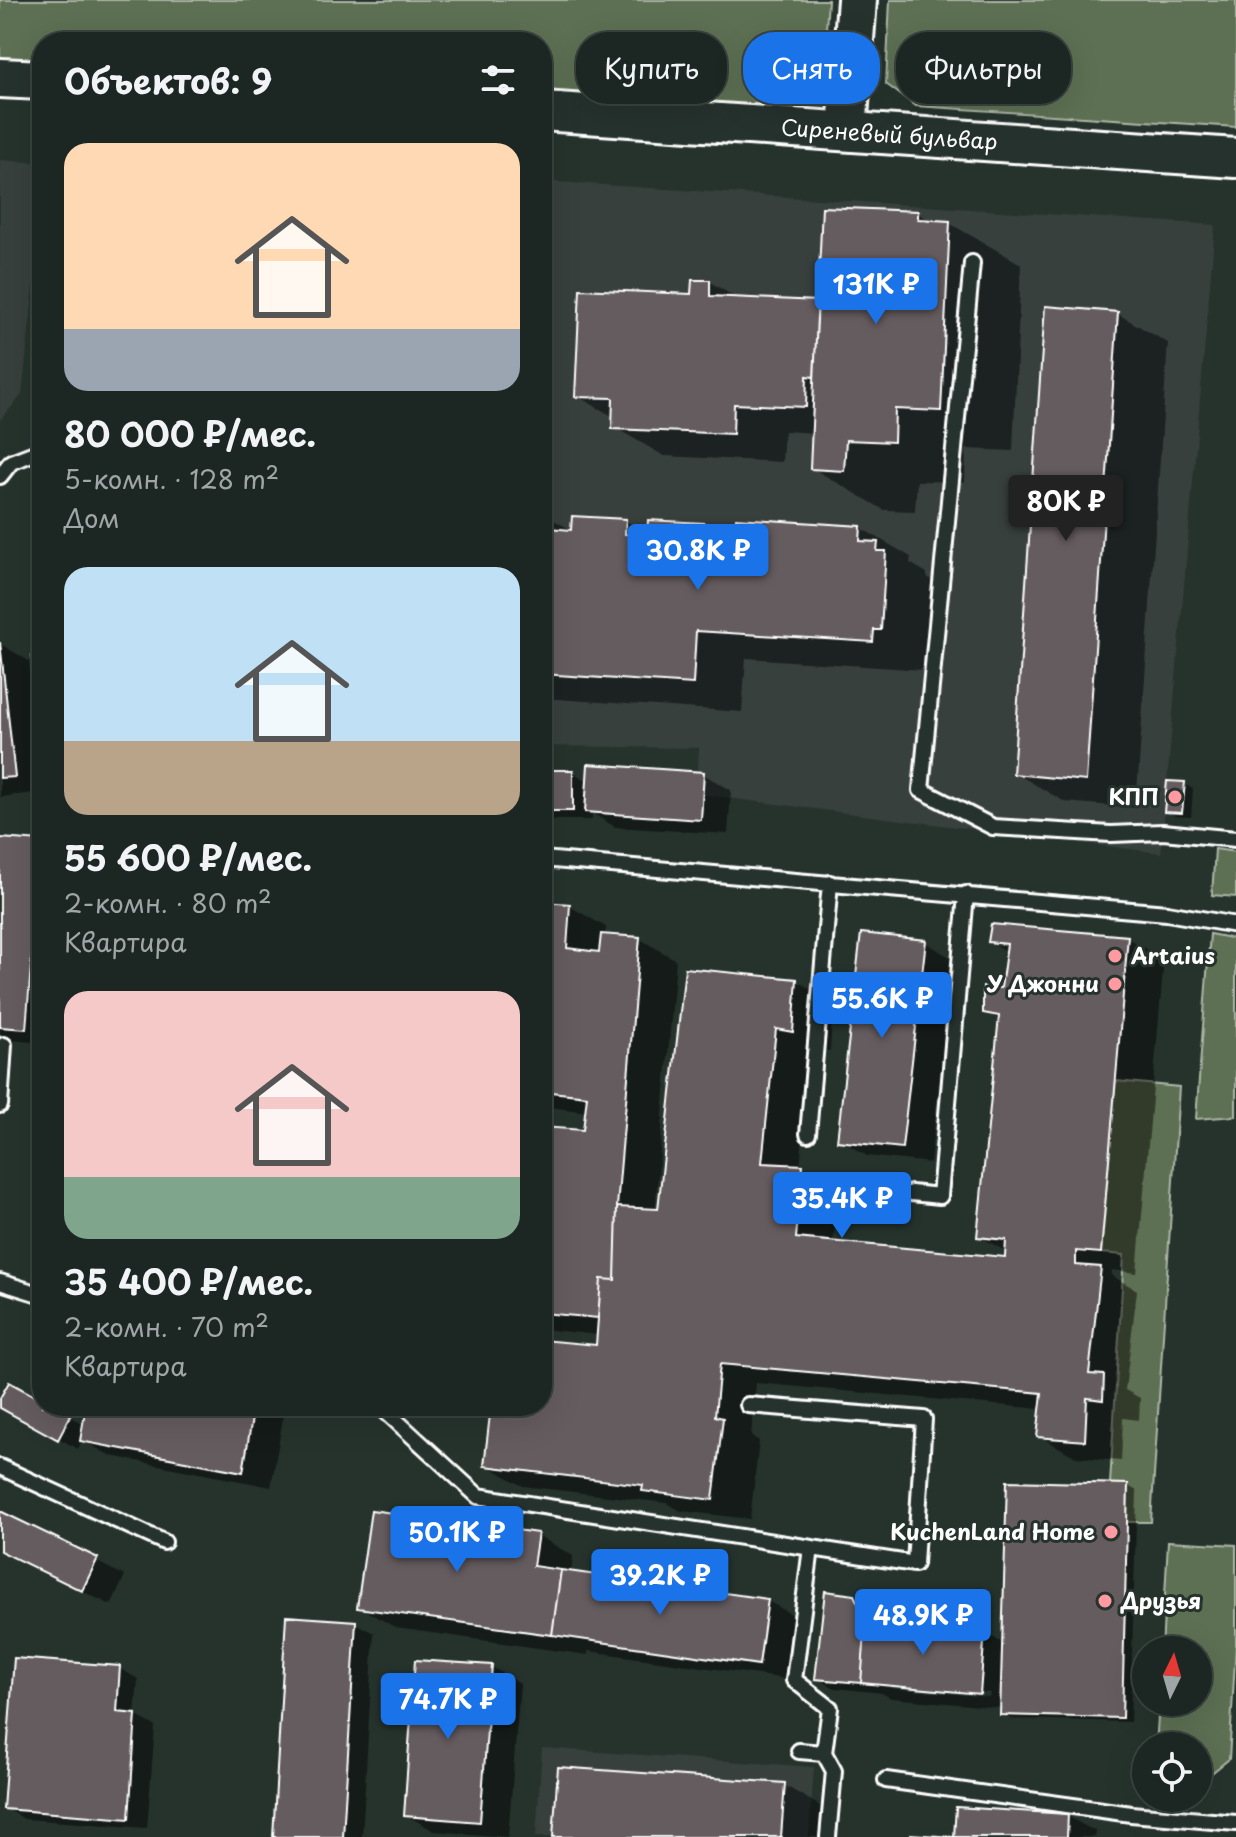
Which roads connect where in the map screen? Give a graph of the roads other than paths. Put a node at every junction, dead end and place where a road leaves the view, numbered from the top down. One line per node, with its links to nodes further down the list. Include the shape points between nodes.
1 (857, 0): 5 (main road)
2 (0, 78): 3 (main road)
3 (32, 80)
4 (552, 112): 5 (main road, Сиреневый бульвар)
5 (847, 130): 6 (main road, Сиреневый бульвар)
6 (1236, 158)
7 (972, 263): 10 (lane, via 921,790 993,827)
8 (32, 454): 9 (lane, via 11,462)
9 (0, 476)
10 (1236, 839)
11 (552, 860): 12 (lane)
12 (830, 883): 13 (lane); 17 (lane)
13 (966, 894): 14 (lane, via 1167,913); 18 (lane, via 940,1196)
14 (1236, 925)
15 (4, 1045): 16 (lane)
16 (0, 1105)
17 (808, 1134)
18 (911, 1193)
19 (0, 1282): 20 (lane)
20 (32, 1292)
21 (748, 1405): 25 (lane, via 924,1419 915,1564)
22 (391, 1416): 25 (lane, via 478,1496)
23 (0, 1467): 24 (lane)
24 (164, 1542)
25 (811, 1548): 27 (lane, via 794,1680 830,1708)
26 (799, 1751): 27 (lane)
27 (824, 1753): 30 (lane, via 834,1771)
28 (886, 1780): 29 (lane)
29 (1236, 1823)
30 (828, 1837)

